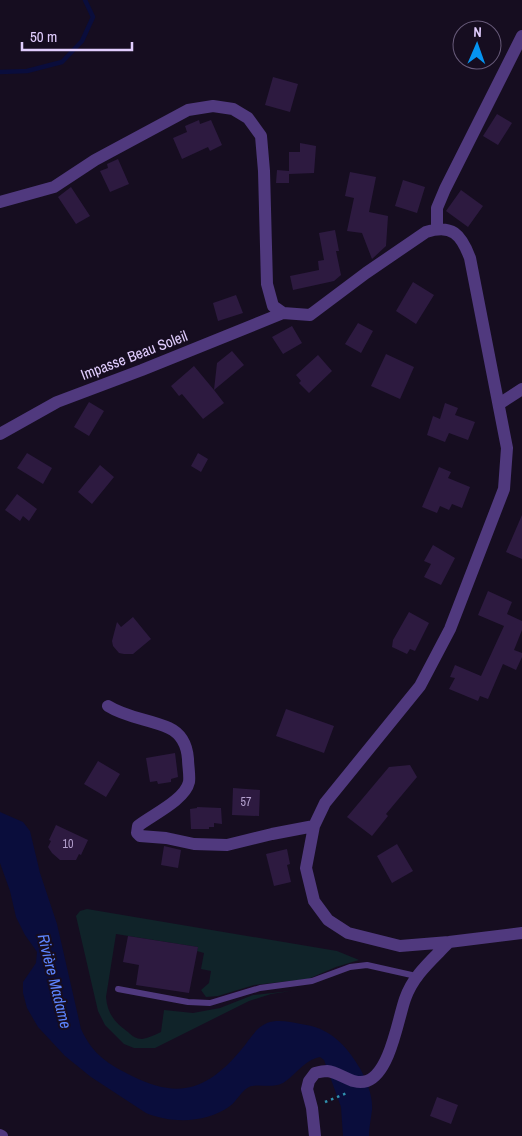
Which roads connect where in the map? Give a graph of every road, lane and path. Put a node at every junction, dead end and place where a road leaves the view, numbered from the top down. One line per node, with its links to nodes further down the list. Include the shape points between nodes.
1 (522, 36): 3 (street, via 445,189 437,208)
2 (0, 202): 4 (street, via 54,187 95,160 188,110 213,106 233,109 248,118 261,136 267,284 273,306)
3 (437, 228): 4 (street, via 413,240 310,314); 6 (street, via 454,232 464,242 470,258)
4 (283, 313): 7 (street, Impasse Beau Soleil, via 57,402)
5 (522, 390): 6 (street)
6 (499, 404): 9 (street, via 507,448 504,489 450,629 420,686 325,803)
7 (0, 434)
8 (108, 706): 9 (street, via 119,713 171,728 183,739 188,751 189,781 184,792 138,826 140,836 194,844 227,844)
9 (314, 826): 11 (street, via 306,868 314,901 328,920 348,933 400,946)
10 (522, 932): 11 (street)
11 (450, 942): 12 (street)
12 (416, 976): 13 (lane, via 367,965 350,966 312,981 260,988 210,1003); 15 (street, via 405,996 390,1051 376,1075 367,1081 352,1081 327,1071 316,1073 307,1089)
13 (118, 989)
14 (347, 1092): 15 (path)
15 (312, 1108): 16 (street)
16 (314, 1136)

